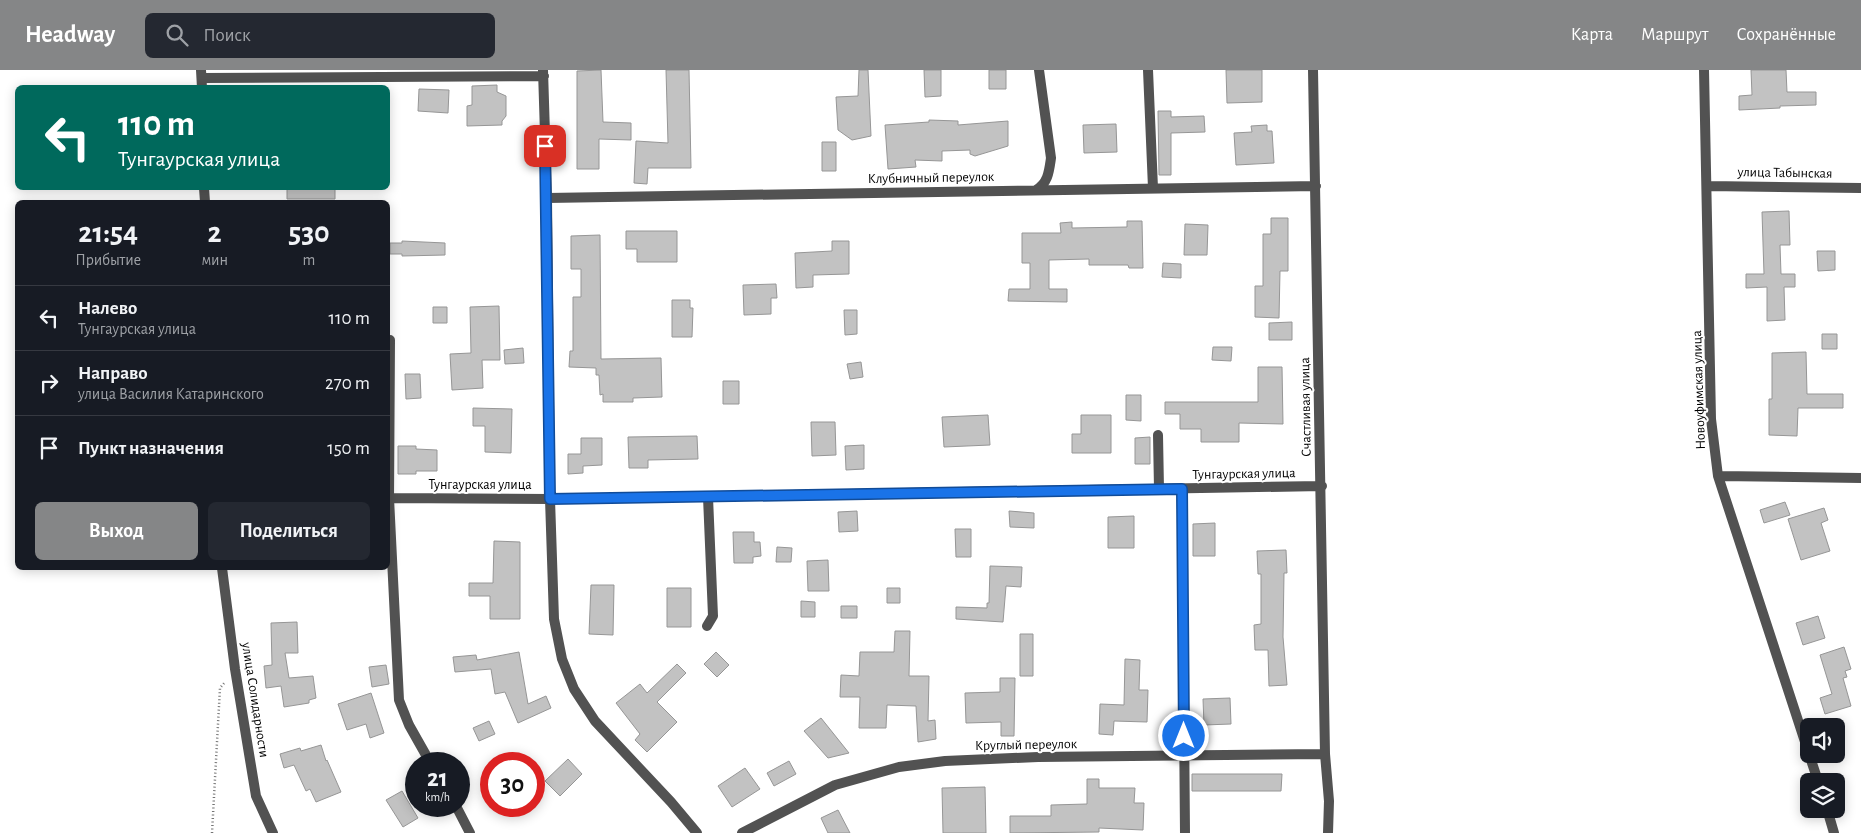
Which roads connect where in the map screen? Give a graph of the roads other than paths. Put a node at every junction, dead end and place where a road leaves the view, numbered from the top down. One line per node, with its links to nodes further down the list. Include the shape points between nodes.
1 (1039, 70): 11 (street, via 1051,158 1044,185)
2 (1148, 70): 9 (street)
3 (1313, 70): 7 (street, Счастливая улица)
4 (1704, 70): 8 (street, Новоуфимская улица)
5 (544, 73): 6 (street); 12 (street)
6 (202, 78)
7 (1316, 186): 9 (street, Клубничный переулок); 16 (street, Счастливая улица)
8 (1708, 186): 10 (street, улица Табынская); 14 (street, Новоуфимская улица, via 1711,419)
9 (1153, 188): 11 (street, Клубничный переулок)
10 (1861, 188)
11 (1036, 190): 12 (street, Клубничный переулок)
12 (547, 198): 21 (street)
13 (1158, 435): 17 (street)
14 (1718, 476): 15 (street); 25 (street, Новоуфимская улица)
15 (1861, 478)
16 (1322, 486): 18 (street, Тунгаурская улица); 27 (street, Счастливая улица)
17 (1159, 489): 18 (street, Тунгаурская улица); 19 (street, Тунгаурская улица)
18 (1182, 489): 28 (street)
19 (708, 496): 21 (street, Тунгаурская улица); 24 (street, via 713,616)
20 (390, 498): 21 (street, Тунгаурская улица)
21 (550, 499): 33 (street, via 554,619 562,659 574,689 595,721)
22 (390, 535): 26 (street, via 399,700)
23 (222, 570): 31 (street, улица Солидарности, via 256,796)
24 (707, 626)
25 (1800, 727)
26 (424, 752)
27 (1326, 754): 28 (street, Круглый переулок); 36 (street, Счастливая улица)
28 (1184, 756): 34 (street, Круглый переулок, via 963,760 899,767 835,785); 35 (street)
29 (462, 817): 32 (street)
30 (1830, 818): 37 (street)
31 (273, 833)
32 (470, 833)
33 (697, 833)
34 (742, 833)
35 (1185, 833)
36 (1328, 833)
37 (1834, 833)

